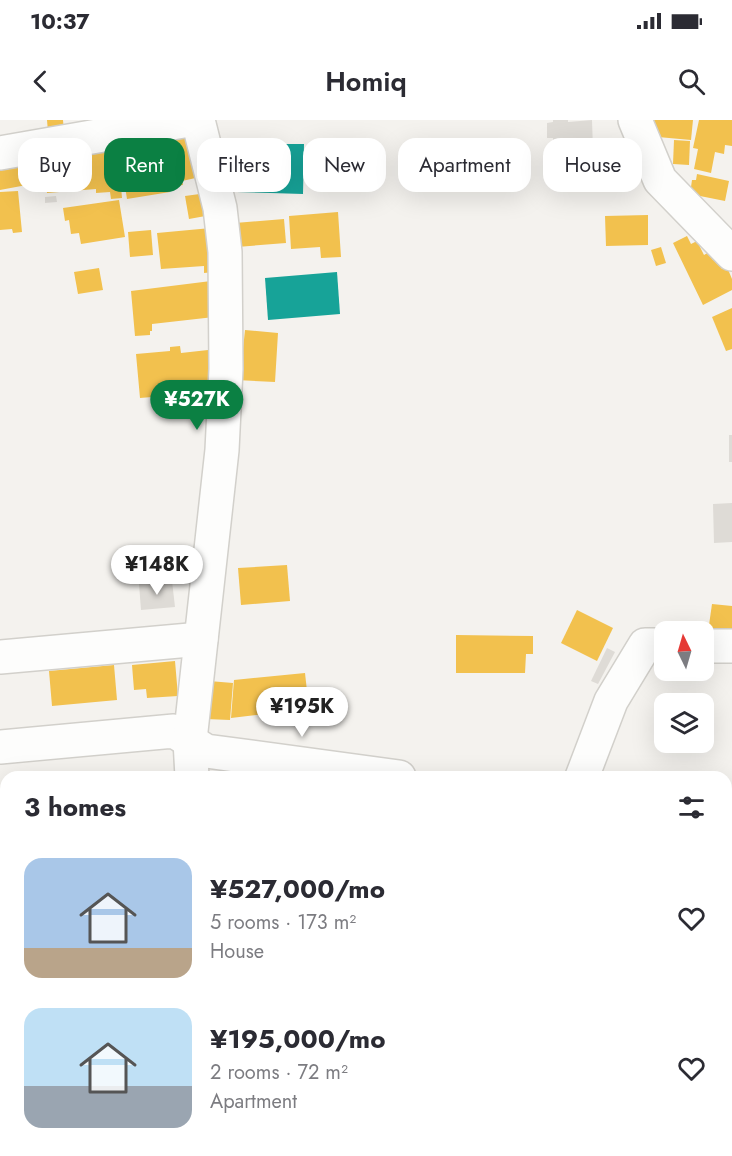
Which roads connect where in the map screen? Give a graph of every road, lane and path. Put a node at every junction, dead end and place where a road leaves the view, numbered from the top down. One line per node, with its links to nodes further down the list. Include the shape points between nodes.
1 (189, 120): 4 (street)
2 (198, 120): 6 (street, via 220,208 225,252 226,369 222,450)
3 (635, 120): 5 (street, via 660,180)
4 (0, 153)
5 (732, 254)
6 (201, 639): 10 (street); 11 (street)
7 (654, 645): 15 (street, via 645,645 611,701)
8 (714, 645): 9 (street)
9 (732, 646)
10 (0, 657)
11 (190, 740): 12 (street, via 174,731); 13 (street); 14 (street, via 206,751)
12 (0, 747)
13 (192, 771)
14 (354, 771)
15 (584, 771)

